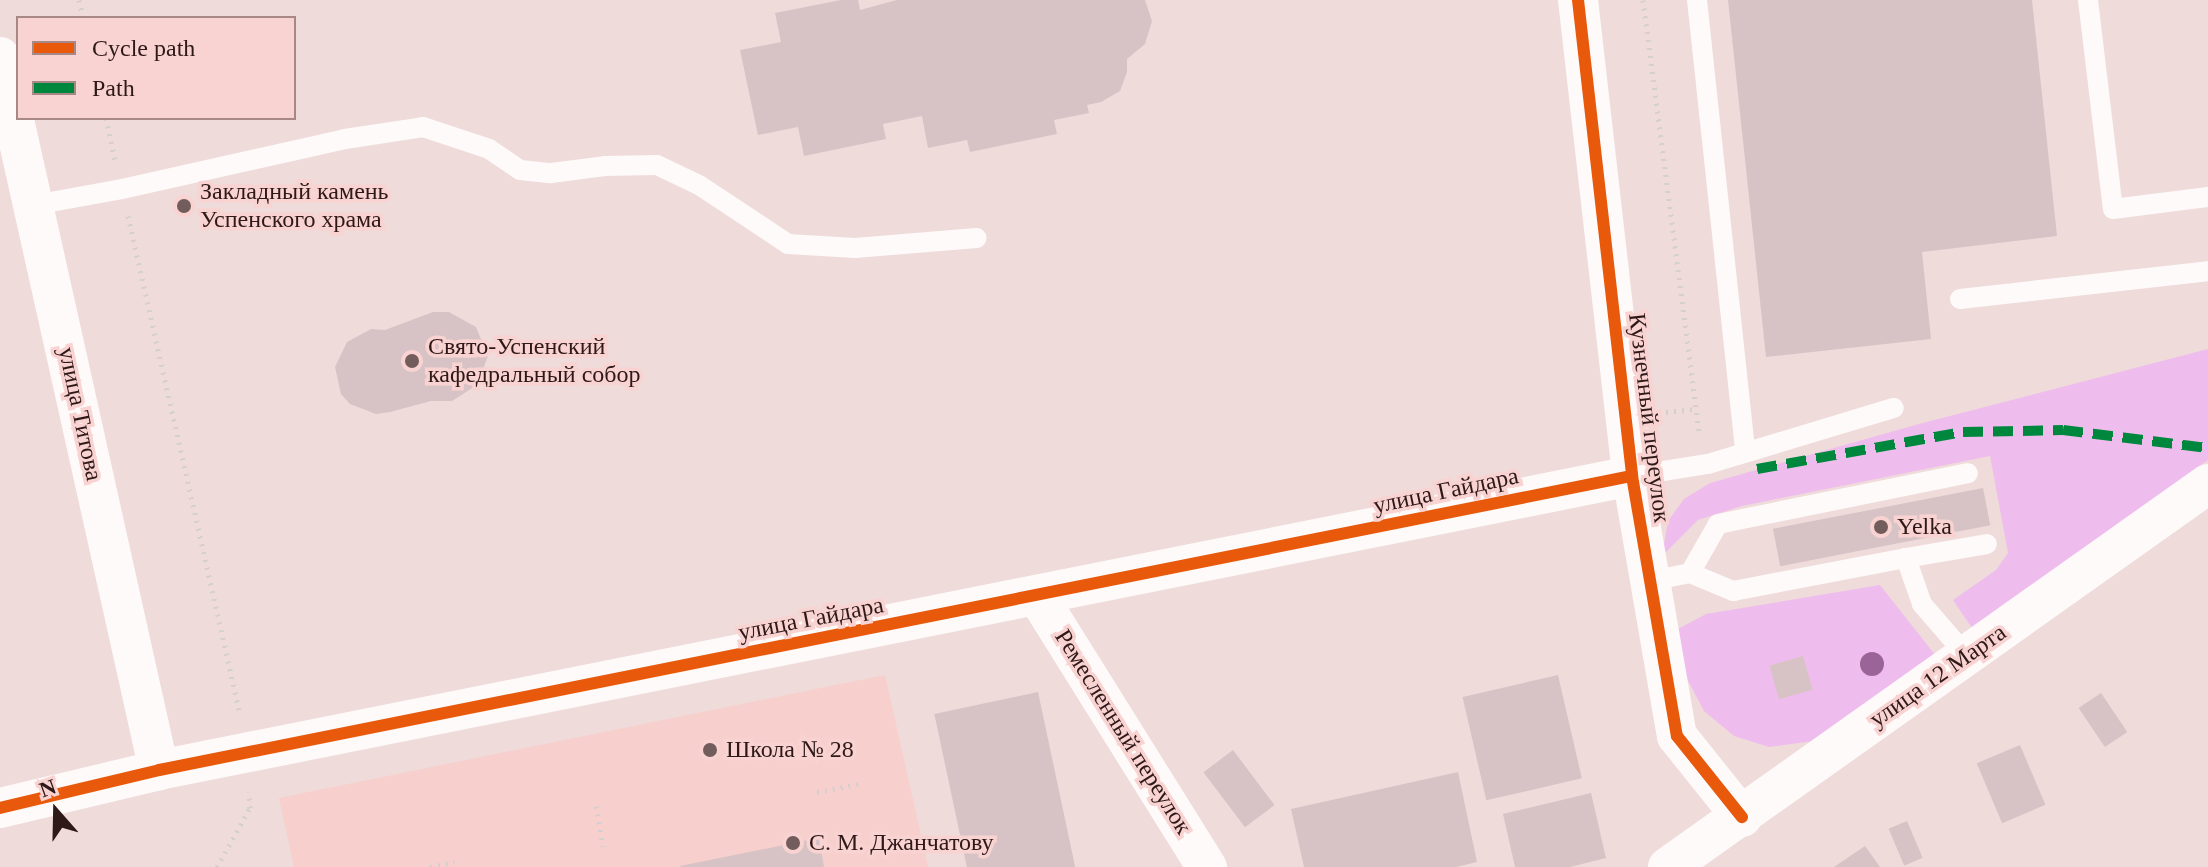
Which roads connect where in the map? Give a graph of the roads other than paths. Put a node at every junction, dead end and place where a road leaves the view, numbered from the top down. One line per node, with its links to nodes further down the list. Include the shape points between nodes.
1 (1578, 0): 13 (street, Кузнечный переулок)
2 (1697, 0): 11 (lane)
3 (2088, 0): 5 (lane, via 2113,209)
4 (0, 57): 6 (street, улица Титова)
5 (2208, 197)
6 (34, 205): 7 (lane, via 423,127 489,149 520,170 551,173 657,165 699,185 788,244 855,248); 21 (street, улица Титова)
7 (977, 238)
8 (2208, 271): 9 (lane)
9 (1960, 299)
10 (1894, 408): 11 (lane)
11 (1745, 451): 13 (lane, via 1708,464)
12 (1968, 473): 17 (lane, via 1718,524)
13 (1632, 476): 18 (street, Кузнечный переулок); 19 (street, улица Гайдара)
14 (2208, 484): 20 (street, улица 12 Марта)
15 (1987, 544): 16 (lane)
16 (1906, 558): 17 (lane, via 1733,591); 20 (lane, via 1922,604)
17 (1690, 573): 18 (lane)
18 (1650, 581): 23 (street, Кузнечный переулок, via 1677,736)
19 (1038, 597): 21 (street, улица Гайдара); 24 (street, Ремесленный переулок)
20 (1967, 656): 23 (street, улица 12 Марта)
21 (159, 770): 22 (street, улица Гайдара)
22 (0, 808)
23 (1742, 817): 25 (street, улица 12 Марта)
24 (1207, 867)
25 (1668, 867)

